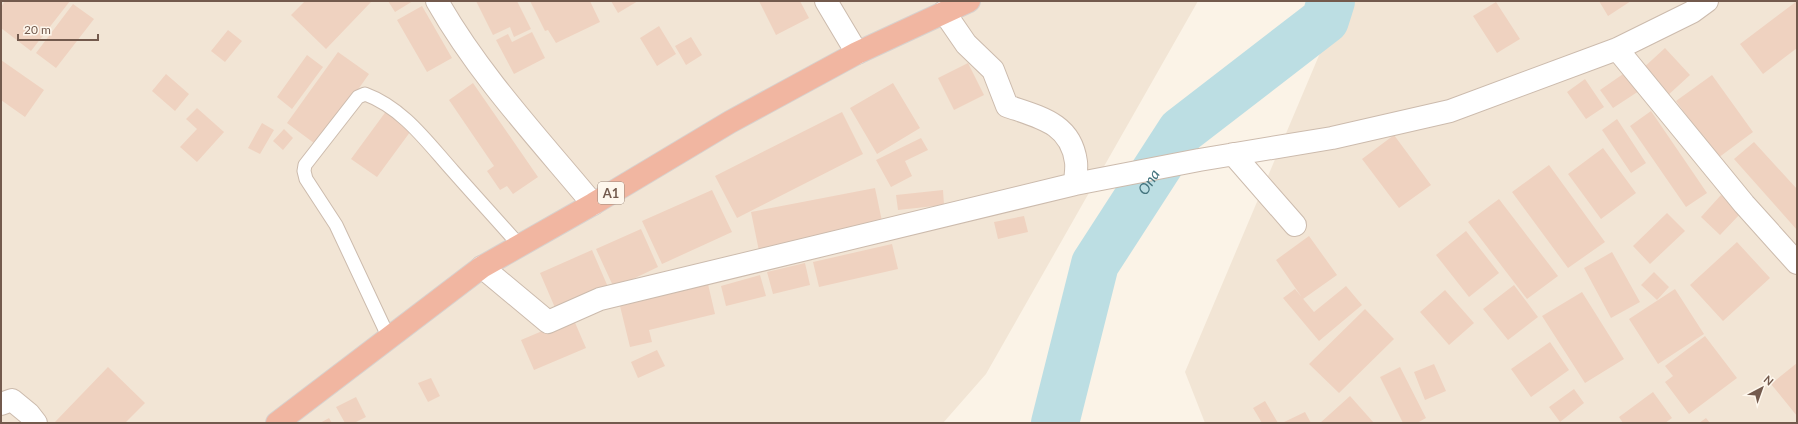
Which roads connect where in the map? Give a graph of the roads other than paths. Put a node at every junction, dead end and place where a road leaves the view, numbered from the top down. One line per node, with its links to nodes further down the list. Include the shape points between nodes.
1 (437, 1): 10 (street, via 451,26 495,85)
2 (826, 1): 7 (street)
3 (969, 1): 5 (highway, A1)
4 (1707, 1): 6 (street, via 1692,12)
5 (944, 12): 7 (highway, A1); 9 (street, via 966,44 993,70 1007,106 1049,120 1067,135 1076,162)
6 (1617, 49): 8 (street, via 1450,111 1332,138); 13 (street, via 1744,204)
7 (857, 53): 10 (highway, A1, via 730,122)
8 (1233, 154): 9 (street); 11 (street)
9 (1075, 184): 14 (street, via 600,299 548,322)
10 (593, 204): 12 (highway, A1)
11 (1295, 225)
12 (520, 246): 14 (highway, A1); 15 (lane, via 413,126 390,106 376,98 365,94 358,97 305,165 304,171 306,179 336,225)
13 (1797, 264)
14 (482, 267): 15 (highway, A1)
15 (389, 338): 18 (highway, A1)
16 (1, 404): 17 (street, via 12,400)
17 (36, 423)
18 (277, 423)

